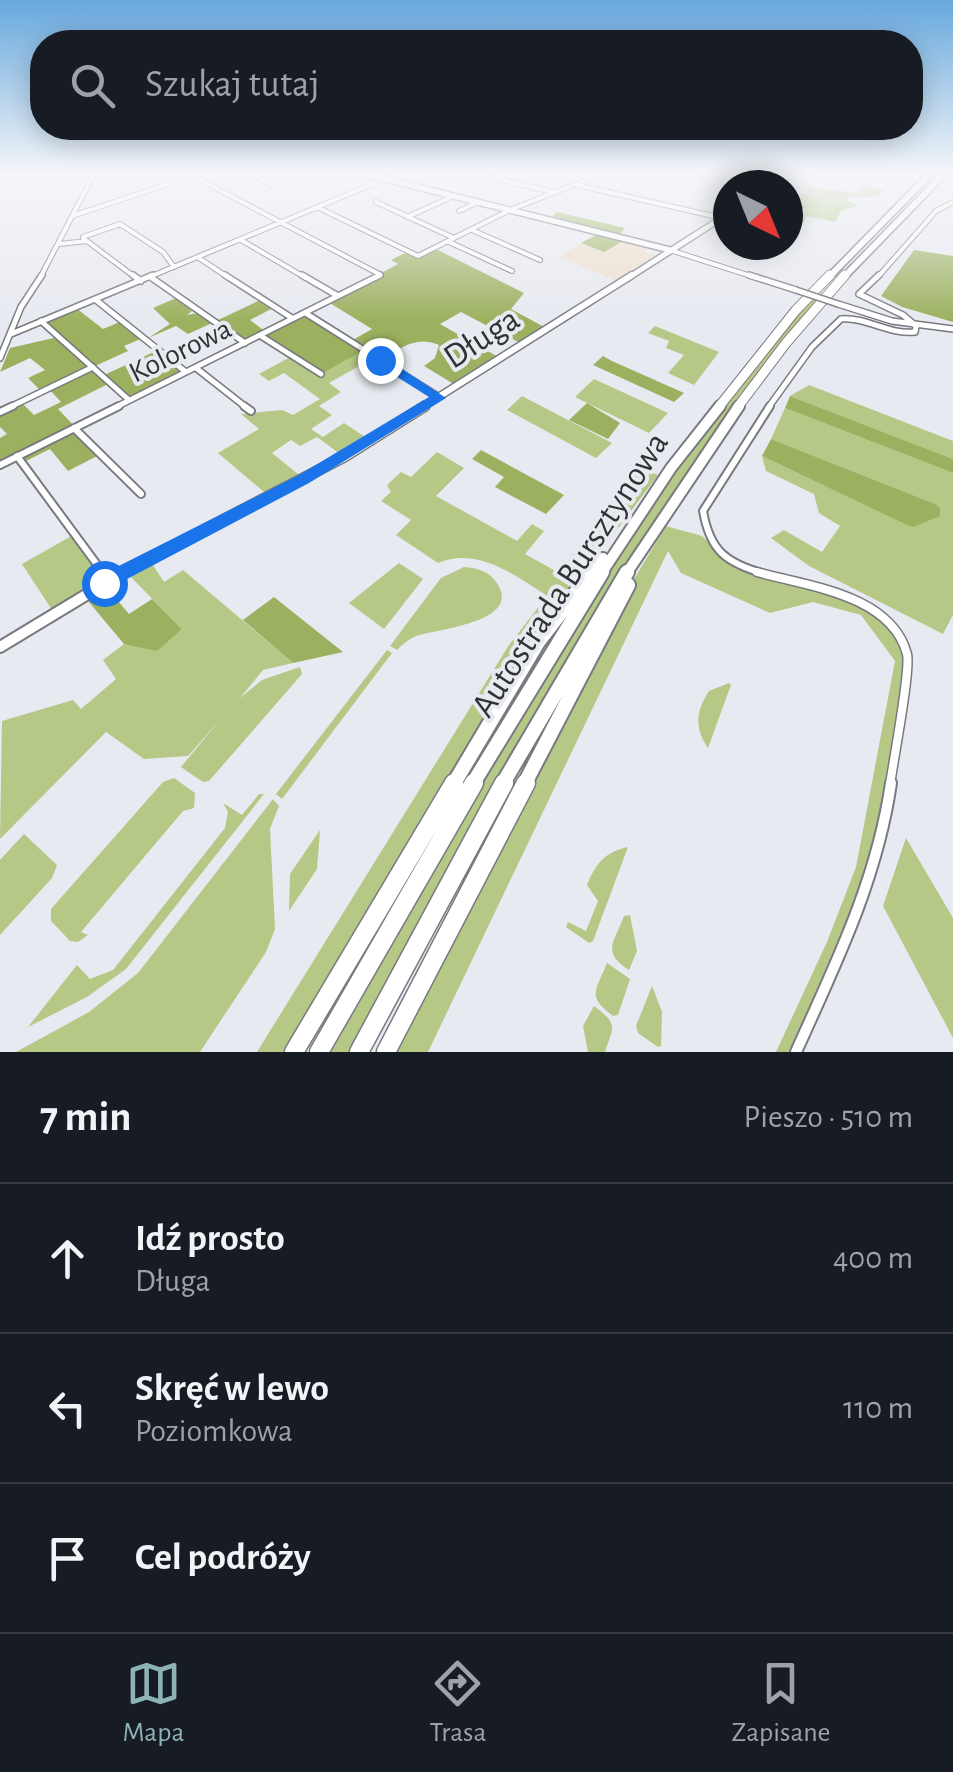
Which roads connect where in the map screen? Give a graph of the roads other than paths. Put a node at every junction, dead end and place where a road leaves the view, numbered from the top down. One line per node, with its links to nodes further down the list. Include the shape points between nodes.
1 (69, 223): 15 (street)
2 (350, 223): 14 (street, via 418,256)
3 (419, 223): 14 (street)
4 (484, 223): 11 (street)
5 (562, 223): 16 (street)
6 (713, 223): 16 (street, Długa)
7 (880, 223): 46 (highway, Autostrada Bursztynowa, via 780,328)
8 (895, 223): 47 (highway, Autostrada Bursztynowa, via 796,332)
9 (926, 223): 28 (street, via 859,294 909,316)
10 (281, 224): 13 (street); 23 (street, Kolorowa, via 380,275)
11 (471, 230): 14 (street); 18 (street)
12 (85, 239): 15 (street); 19 (street, via 120,224 163,252); 22 (street)
13 (240, 240): 17 (street); 23 (street)
14 (451, 240): 20 (street)
15 (59, 244): 30 (street)
16 (670, 250): 28 (street, bridge); 38 (street, Długa)
17 (198, 258): 19 (street); 26 (street)
18 (540, 260)
19 (174, 268): 21 (street)
20 (512, 271)
21 (150, 277): 22 (street); 32 (street)
22 (141, 281): 24 (street)
23 (339, 296): 25 (street, Kolorowa)
24 (95, 299): 27 (street); 36 (street)
25 (306, 313): 26 (street, Kolorowa); 38 (street)
26 (292, 318): 31 (street, Kolorowa)
27 (40, 321): 30 (street); 34 (street)
28 (916, 326): 29 (street); 54 (street, via 907,334 855,319 832,322 703,511 704,532 728,561 860,600 894,627 908,656 878,855)
29 (953, 329)
30 (11, 334): 33 (street)
31 (260, 336): 32 (street, Kolorowa); 37 (street)
32 (244, 344): 35 (street, Kolorowa)
33 (0, 358)
34 (92, 367): 39 (street); 41 (street)
35 (196, 368): 36 (street, Kolorowa); 40 (street)
36 (186, 372): 39 (street, Kolorowa)
37 (321, 374)
38 (439, 398): 48 (street, Długa, via 304,479)
39 (129, 400): 42 (street, Kolorowa)
40 (252, 411)
41 (0, 412)
42 (74, 428): 43 (street, Kolorowa); 45 (street)
43 (17, 456): 44 (street, Kolorowa); 48 (street)
44 (0, 464)
45 (141, 494)
46 (650, 500): 50 (highway, via 538,642); 51 (highway, Autostrada Bursztynowa, via 498,740)
47 (666, 512): 52 (highway, Autostrada Bursztynowa, via 532,734); 53 (highway)
48 (108, 580): 49 (street, Długa)
49 (0, 647)
50 (294, 1052)
51 (319, 1052)
52 (359, 1052)
53 (386, 1052)
54 (796, 1052)

